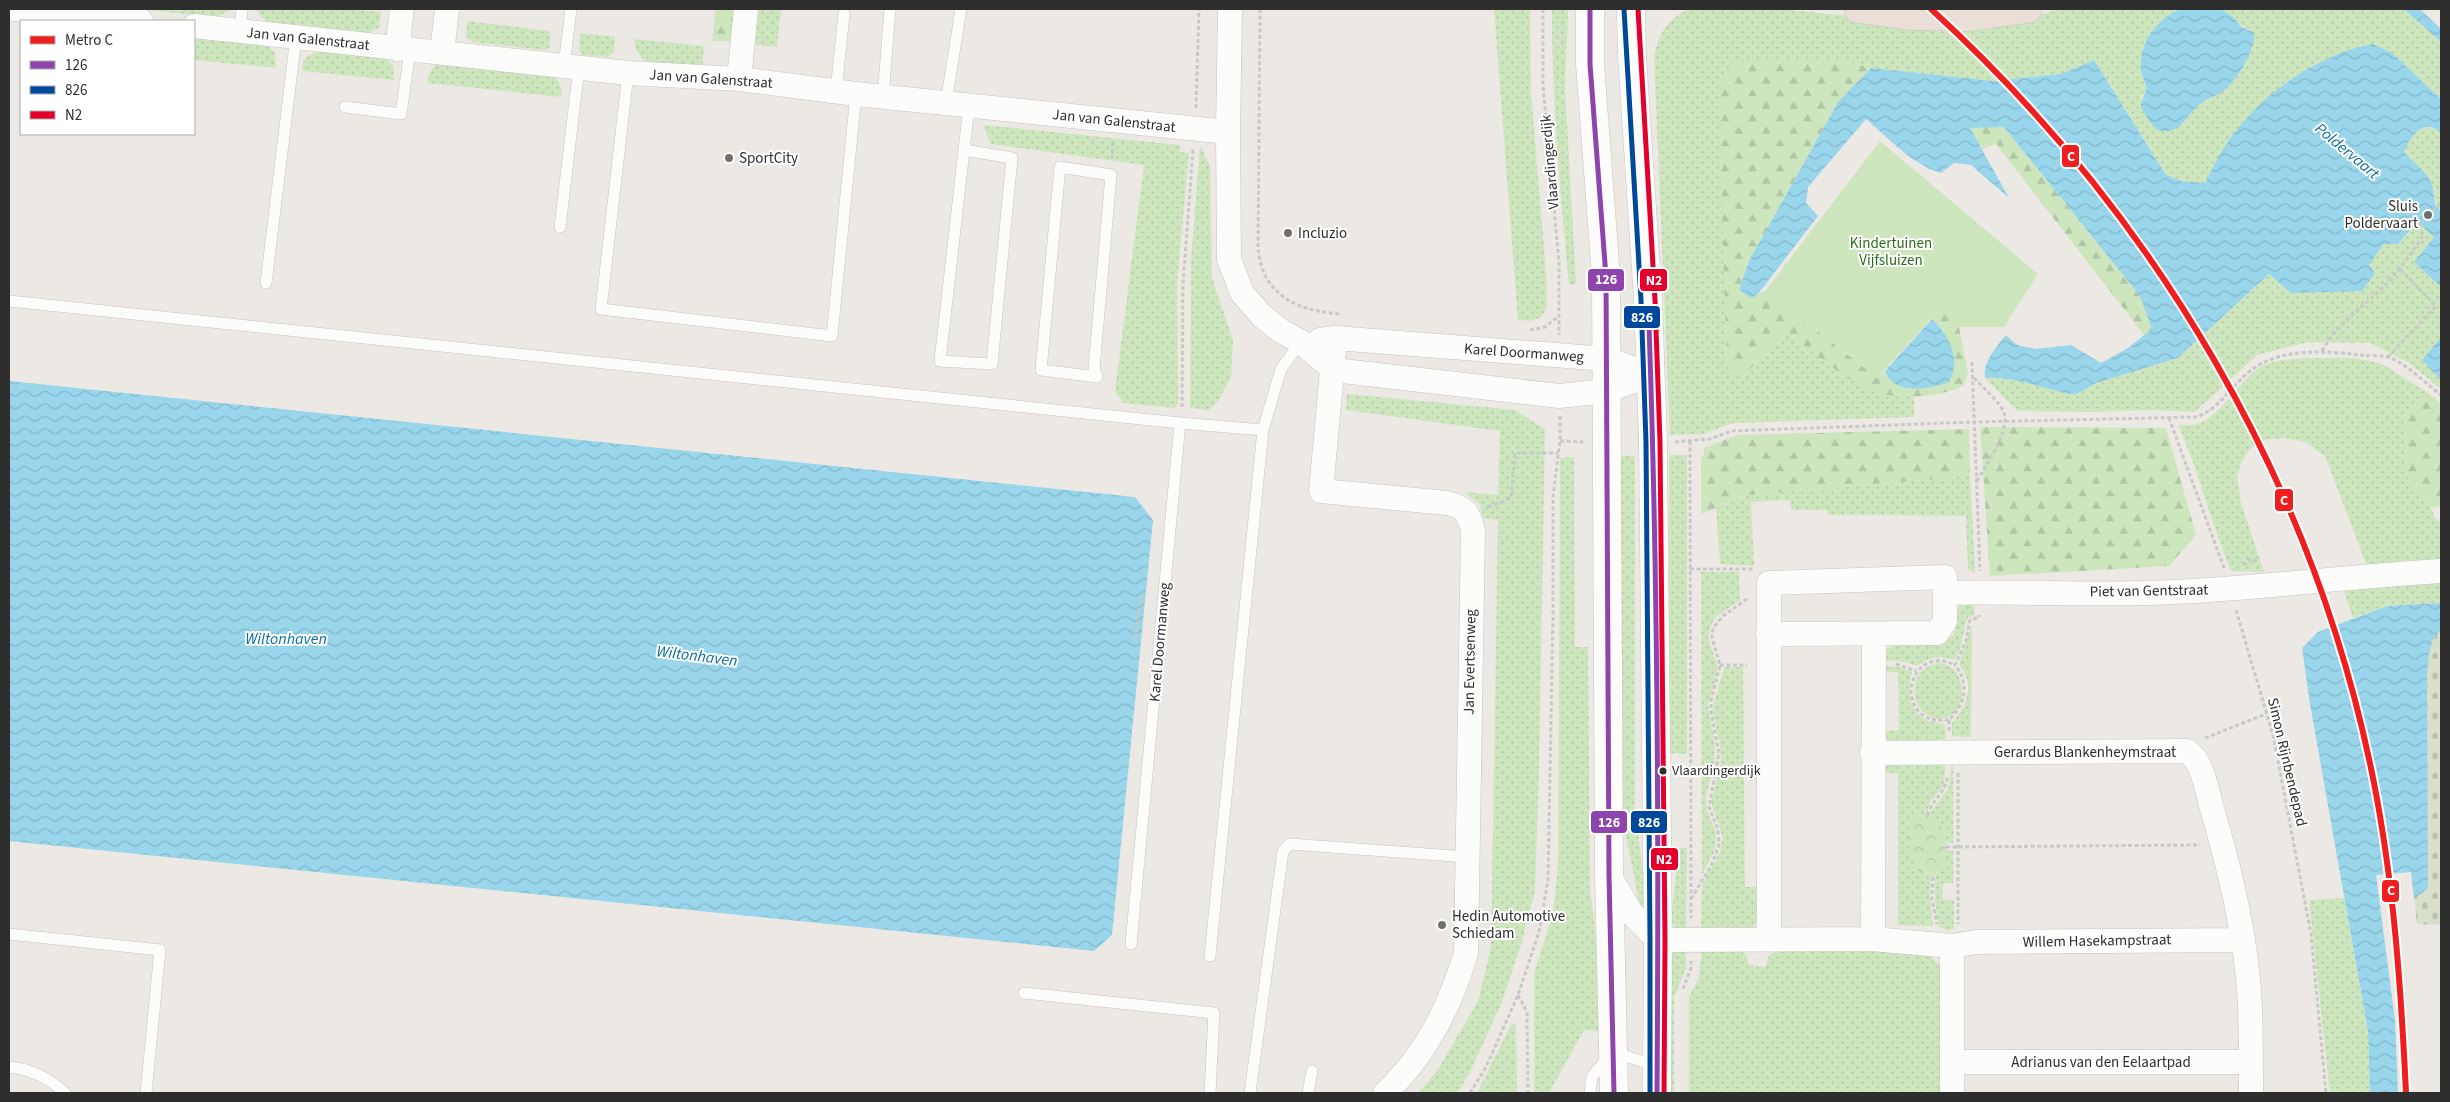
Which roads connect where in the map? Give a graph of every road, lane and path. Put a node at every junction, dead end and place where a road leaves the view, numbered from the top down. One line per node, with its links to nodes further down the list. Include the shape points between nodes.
1 (14, 9): 17 (street)
2 (402, 9): 21 (street)
3 (447, 9): 22 (street)
4 (571, 9): 23 (lane)
5 (746, 9): 25 (street)
6 (890, 9): 27 (lane)
7 (961, 9): 28 (lane)
8 (1199, 9): 32 (path)
9 (1230, 9): 33 (street)
10 (1260, 9): 41 (path, via 1258,250 1265,276 1298,307)
11 (1543, 9): 42 (path, Vlaardingerdijk, via 1543,85)
12 (1590, 9): 48 (main road, via 1590,64 1606,276)
13 (1631, 9): 51 (main road)
14 (1858, 9): 15 (highway, via 1910,16 1970,17)
15 (2028, 9)
16 (844, 14): 26 (lane)
17 (130, 20)
18 (241, 20): 19 (street, Jan van Galenstraat); 20 (street, Jan van Galenstraat)
19 (195, 26)
20 (296, 37): 21 (street, Jan van Galenstraat); 39 (lane)
21 (403, 49): 22 (street, Jan van Galenstraat); 30 (lane, via 401,114)
22 (442, 53): 23 (street, Jan van Galenstraat)
23 (572, 67): 24 (street, Jan van Galenstraat); 37 (lane)
24 (628, 73): 25 (street, Jan van Galenstraat); 26 (lane, via 601,309 832,336)
25 (739, 78): 26 (street, Jan van Galenstraat)
26 (846, 93): 27 (street, Jan van Galenstraat)
27 (883, 97): 28 (street, Jan van Galenstraat)
28 (946, 103): 29 (street, Jan van Galenstraat)
29 (969, 106): 31 (street, Jan van Galenstraat); 34 (lane)
30 (345, 107)
31 (1115, 121): 32 (street, Jan van Galenstraat); 35 (path)
32 (1194, 129): 33 (street, Jan van Galenstraat); 58 (path, via 1183,285)
33 (1228, 132): 45 (street, via 1229,259 1242,293 1262,316)
34 (964, 150): 34 (lane, via 940,361 992,364 1012,158)
35 (1111, 174): 35 (lane, via 1060,167 1041,370 1097,377 1094,369)
36 (2440, 202): 38 (path, via 2417,228 2424,235)
37 (560, 227)
38 (2399, 268): 46 (path, via 2331,335); 47 (path, via 2436,306)
39 (266, 282)
40 (9, 301): 58 (lane)
41 (1343, 314)
42 (1560, 315): 43 (path, Karel Doormanweg, via 1545,327)
43 (1527, 330)
44 (1335, 338): 45 (street, Karel Doormanweg); 48 (street, Karel Doormanweg); 50 (street)
45 (1301, 342): 50 (street); 59 (lane, via 1281,369)
46 (2322, 351): 47 (path); 55 (path, via 2279,357 2260,364 2204,415)
47 (2388, 358): 54 (path)
48 (1607, 359): 51 (street, Karel Doormanweg); 53 (main road)
49 (1972, 362): 52 (path)
50 (1334, 370): 53 (street, via 1558,396); 63 (street, via 1321,491 1448,503)
51 (1650, 375): 53 (street); 93 (main road)
52 (1973, 377): 56 (path, via 2004,412); 57 (path)
53 (1606, 391): 87 (main road)
54 (2441, 395)
55 (2169, 418): 56 (path); 66 (path, Simon Rijnbendepad)
56 (2004, 421): 57 (path); 62 (path, via 2002,434)
57 (1974, 422): 62 (path); 64 (path, via 1731,431 1690,442)
58 (1180, 423): 59 (lane); 96 (lane, Karel Doormanweg)
59 (1263, 430): 98 (lane)
60 (1560, 441): 61 (path)
61 (1558, 453): 63 (path, via 1514,453 1512,498); 101 (path, via 1553,496 1548,880 1539,932)
62 (1977, 482): 68 (path)
63 (1469, 514): 86 (street, Jan Evertsenweg, via 1473,530)
64 (1690, 569): 67 (path, via 1754,569); 89 (path)
65 (2441, 571): 66 (street, Piet van Gentstraat, via 2351,576)
66 (2230, 589): 68 (street, Piet van Gentstraat); 77 (path, Simon Rijnbendepad)
67 (1768, 590): 69 (street, via 1945,577); 71 (street); 74 (path, via 1746,598 1717,621 1712,638)
68 (1980, 592): 69 (street, Piet van Gentstraat); 76 (path, via 1979,617 1970,620 1966,641)
69 (1946, 593): 72 (street, via 1945,621 1937,633)
70 (1141, 595): 73 (path, via 1136,634)
71 (1768, 634): 72 (street); 75 (street)
72 (1874, 634): 81 (street)
73 (1141, 636)
74 (1720, 665): 75 (path); 89 (path, via 1711,701 1719,753 1709,807 1718,830 1719,845 1712,864)
75 (1768, 665): 94 (street)
76 (1955, 665): 78 (path, via 1962,673 1964,696 1959,711); 78 (path, via 1937,660 1926,663 1916,671 1911,684 1912,697 1924,716 1933,720)
77 (2266, 714): 79 (path, via 2195,741); 121 (path, Simon Rijnbendepad, via 2273,735 2311,934)
78 (1949, 720): 80 (path)
79 (2187, 751): 80 (street, Gerardus Blankenheymstraat); 95 (street, Gerardus Blankenheymstraat, via 2199,766 2217,826)
80 (1954, 752): 81 (street, Gerardus Blankenheymstraat); 82 (path, via 1947,786); 85 (path)
81 (1872, 753): 91 (street)
82 (1926, 815)
83 (2206, 845): 85 (path)
84 (1946, 846): 85 (path)
85 (1958, 846): 97 (path)
86 (1467, 857): 111 (lane, via 1290,844 1283,851); 113 (street, Jan Evertsenweg, via 1466,953 1458,981 1446,1010 1422,1048)
87 (1609, 875): 93 (street, via 1632,914); 102 (main road)
88 (1933, 877): 97 (path, via 1932,900)
89 (1690, 899): 92 (path)
90 (9, 934): 109 (lane, via 160,950)
91 (1873, 938): 94 (street); 97 (street)
92 (1691, 939): 93 (street); 94 (street); 100 (path, via 1691,968)
93 (1658, 940): 105 (main road)
94 (1769, 940)
95 (2243, 940): 97 (street, Willem Hasekampstraat); 104 (street, Gerardus Blankenheymstraat, via 2250,1005)
96 (1131, 944)
97 (1951, 945): 103 (street)
98 (1210, 956)
99 (1024, 993): 110 (lane, via 1214,1013)
100 (1681, 993)
101 (1518, 994): 114 (path, via 1486,1067); 115 (path, via 1527,1012)
102 (1612, 1052): 105 (lane); 116 (lane, via 1592,1077); 117 (main road)
103 (1952, 1062): 104 (street, Adrianus van den Eelaartpad); 119 (street)
104 (2251, 1062): 120 (street, Gerardus Blankenheymstraat)
105 (1657, 1066): 118 (main road)
106 (9, 1067): 108 (lane, via 28,1069 56,1084)
107 (1312, 1071): 112 (lane)
108 (65, 1093)
109 (146, 1093)
110 (1210, 1093)
111 (1250, 1093)
112 (1308, 1093)
113 (1385, 1093)
114 (1470, 1093)
115 (1528, 1093)
116 (1590, 1093)
117 (1614, 1093)
118 (1657, 1093)
119 (1952, 1093)
120 (2251, 1093)
121 (2326, 1093)

